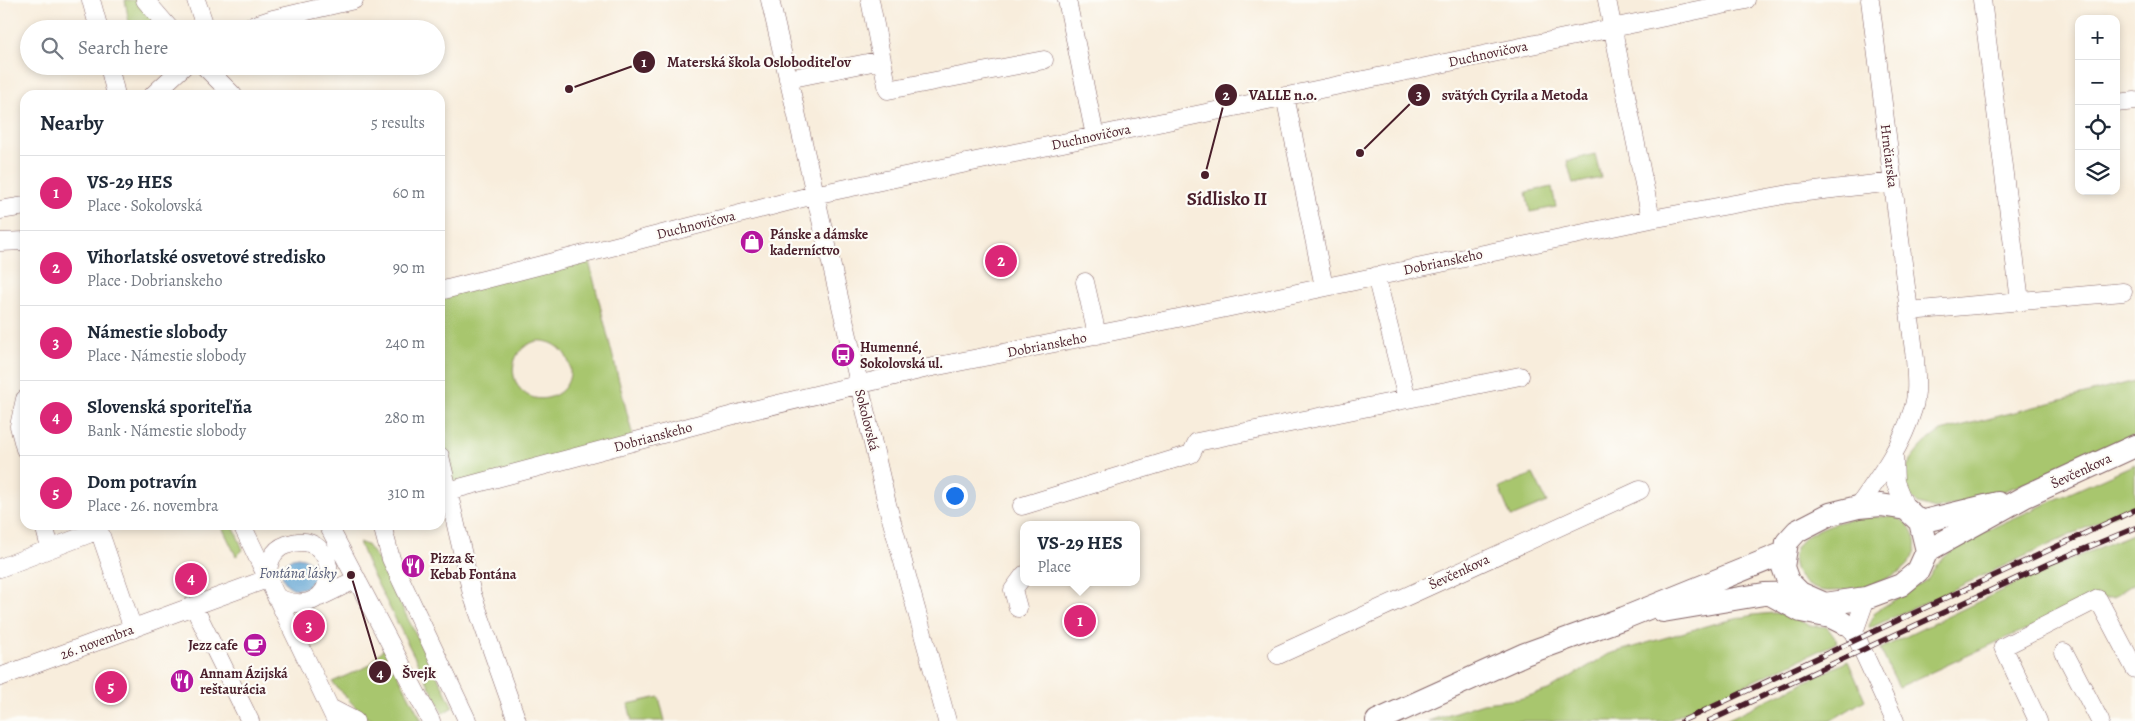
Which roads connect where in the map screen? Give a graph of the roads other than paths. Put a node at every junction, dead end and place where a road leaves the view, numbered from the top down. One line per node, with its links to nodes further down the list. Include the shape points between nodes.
1 (91, 0): 12 (street)
2 (145, 0): 13 (street)
3 (196, 0): 14 (street)
4 (354, 0): 15 (street)
5 (770, 0): 23 (street, Sokolovská)
6 (870, 0): 17 (street)
7 (1067, 0): 31 (street)
8 (1607, 0): 16 (street)
9 (1746, 0): 16 (street, Duchnovičova)
10 (1870, 0): 32 (street, Hrnčiarska)
11 (1982, 0): 44 (street)
12 (97, 20)
13 (162, 20)
14 (203, 20)
15 (268, 20)
16 (1611, 28): 28 (street, Duchnovičova); 36 (street)
17 (882, 60): 18 (street, via 888,90); 23 (street)
18 (1044, 60)
19 (110, 75): 24 (street)
20 (175, 75): 25 (street)
21 (212, 75): 26 (street)
22 (221, 75): 27 (street)
23 (788, 79): 33 (street, Sokolovská)
24 (115, 90)
25 (159, 90)
26 (226, 90)
27 (227, 90)
28 (1285, 96): 31 (street, Duchnovičova); 41 (street)
29 (2135, 101): 30 (street)
30 (2120, 103)
31 (1095, 136): 33 (street, Duchnovičova)
32 (1893, 182): 36 (street, Dobrianskeho, via 1789,194); 45 (street, Hrnčiarska)
33 (814, 195): 42 (street, Duchnovičova); 48 (street, Sokolovská)
34 (20, 207): 35 (street)
35 (0, 210)
36 (1650, 219): 39 (street, Dobrianskeho)
37 (20, 241): 38 (street)
38 (0, 242)
39 (1376, 276): 41 (street, Dobrianskeho); 49 (street)
40 (1085, 282): 46 (street)
41 (1324, 287): 46 (street, Dobrianskeho)
42 (445, 290)
43 (2123, 292): 44 (street)
44 (2020, 301): 45 (street)
45 (1909, 311): 51 (street, Hrnčiarska, via 1915,359 1914,408)
46 (1096, 335): 48 (street, Dobrianskeho)
47 (1520, 376): 49 (street)
48 (858, 385): 54 (street, Dobrianskeho); 93 (street, Sokolovská)
49 (1407, 399): 56 (street, via 1198,442 1191,454)
50 (2135, 446): 55 (main road, Ševčenkova)
51 (1894, 456): 57 (street, Hrnčiarska); 58 (street, Hrnčiarska, via 1895,482)
52 (445, 478): 54 (street)
53 (1640, 490): 84 (street, Ševčenkova)
54 (448, 491): 92 (street, via 472,594)
55 (2026, 496): 58 (main road, Ševčenkova); 66 (main road, Ševčenkova)
56 (1022, 506)
57 (1858, 507): 58 (main road, Ševčenkova, via 1881,505); 67 (main road, Ševčenkova, via 1830,514 1797,531 1786,542)
58 (1913, 516): 66 (main road)
59 (45, 530): 65 (street)
60 (244, 530): 69 (street)
61 (309, 530): 64 (street)
62 (333, 530): 70 (street)
63 (383, 530): 91 (street, via 391,559)
64 (293, 533): 69 (street, via 272,556); 75 (street, via 325,554 330,570 328,584)
65 (50, 548): 68 (street); 82 (street, via 99,530)
66 (1927, 551): 76 (main road, via 1918,571 1901,585)
67 (1784, 553): 72 (main road, via 1783,567 1788,581); 80 (main road)
68 (0, 568)
69 (267, 579): 74 (street); 78 (street, 26. novembra)
70 (357, 579): 75 (street); 90 (street)
71 (1020, 580): 79 (street, via 1013,590)
72 (1800, 593): 73 (main road); 77 (main road)
73 (1771, 594): 80 (main road); 81 (main road, via 1801,611 1831,617)
74 (276, 597): 75 (street, via 289,603 306,603); 87 (street)
75 (320, 597)
76 (1866, 598): 77 (main road); 81 (street)
77 (1825, 604): 81 (street)
78 (194, 607): 82 (street, 26. novembra); 88 (street)
79 (1018, 608)
80 (1624, 618): 94 (main road, via 1525,654)
81 (1849, 627): 95 (street)
82 (133, 629): 86 (street, 26. novembra)
83 (2064, 652): 97 (street)
84 (1278, 655)
85 (2135, 669): 96 (street, via 2098,599 2003,647)
86 (0, 677)
87 (333, 715): 89 (street)
88 (250, 721)
89 (354, 721)
90 (431, 721)
91 (466, 721)
92 (517, 721)
93 (947, 721)
94 (1377, 721)
95 (1895, 721)
96 (2038, 721)
97 (2100, 721)

